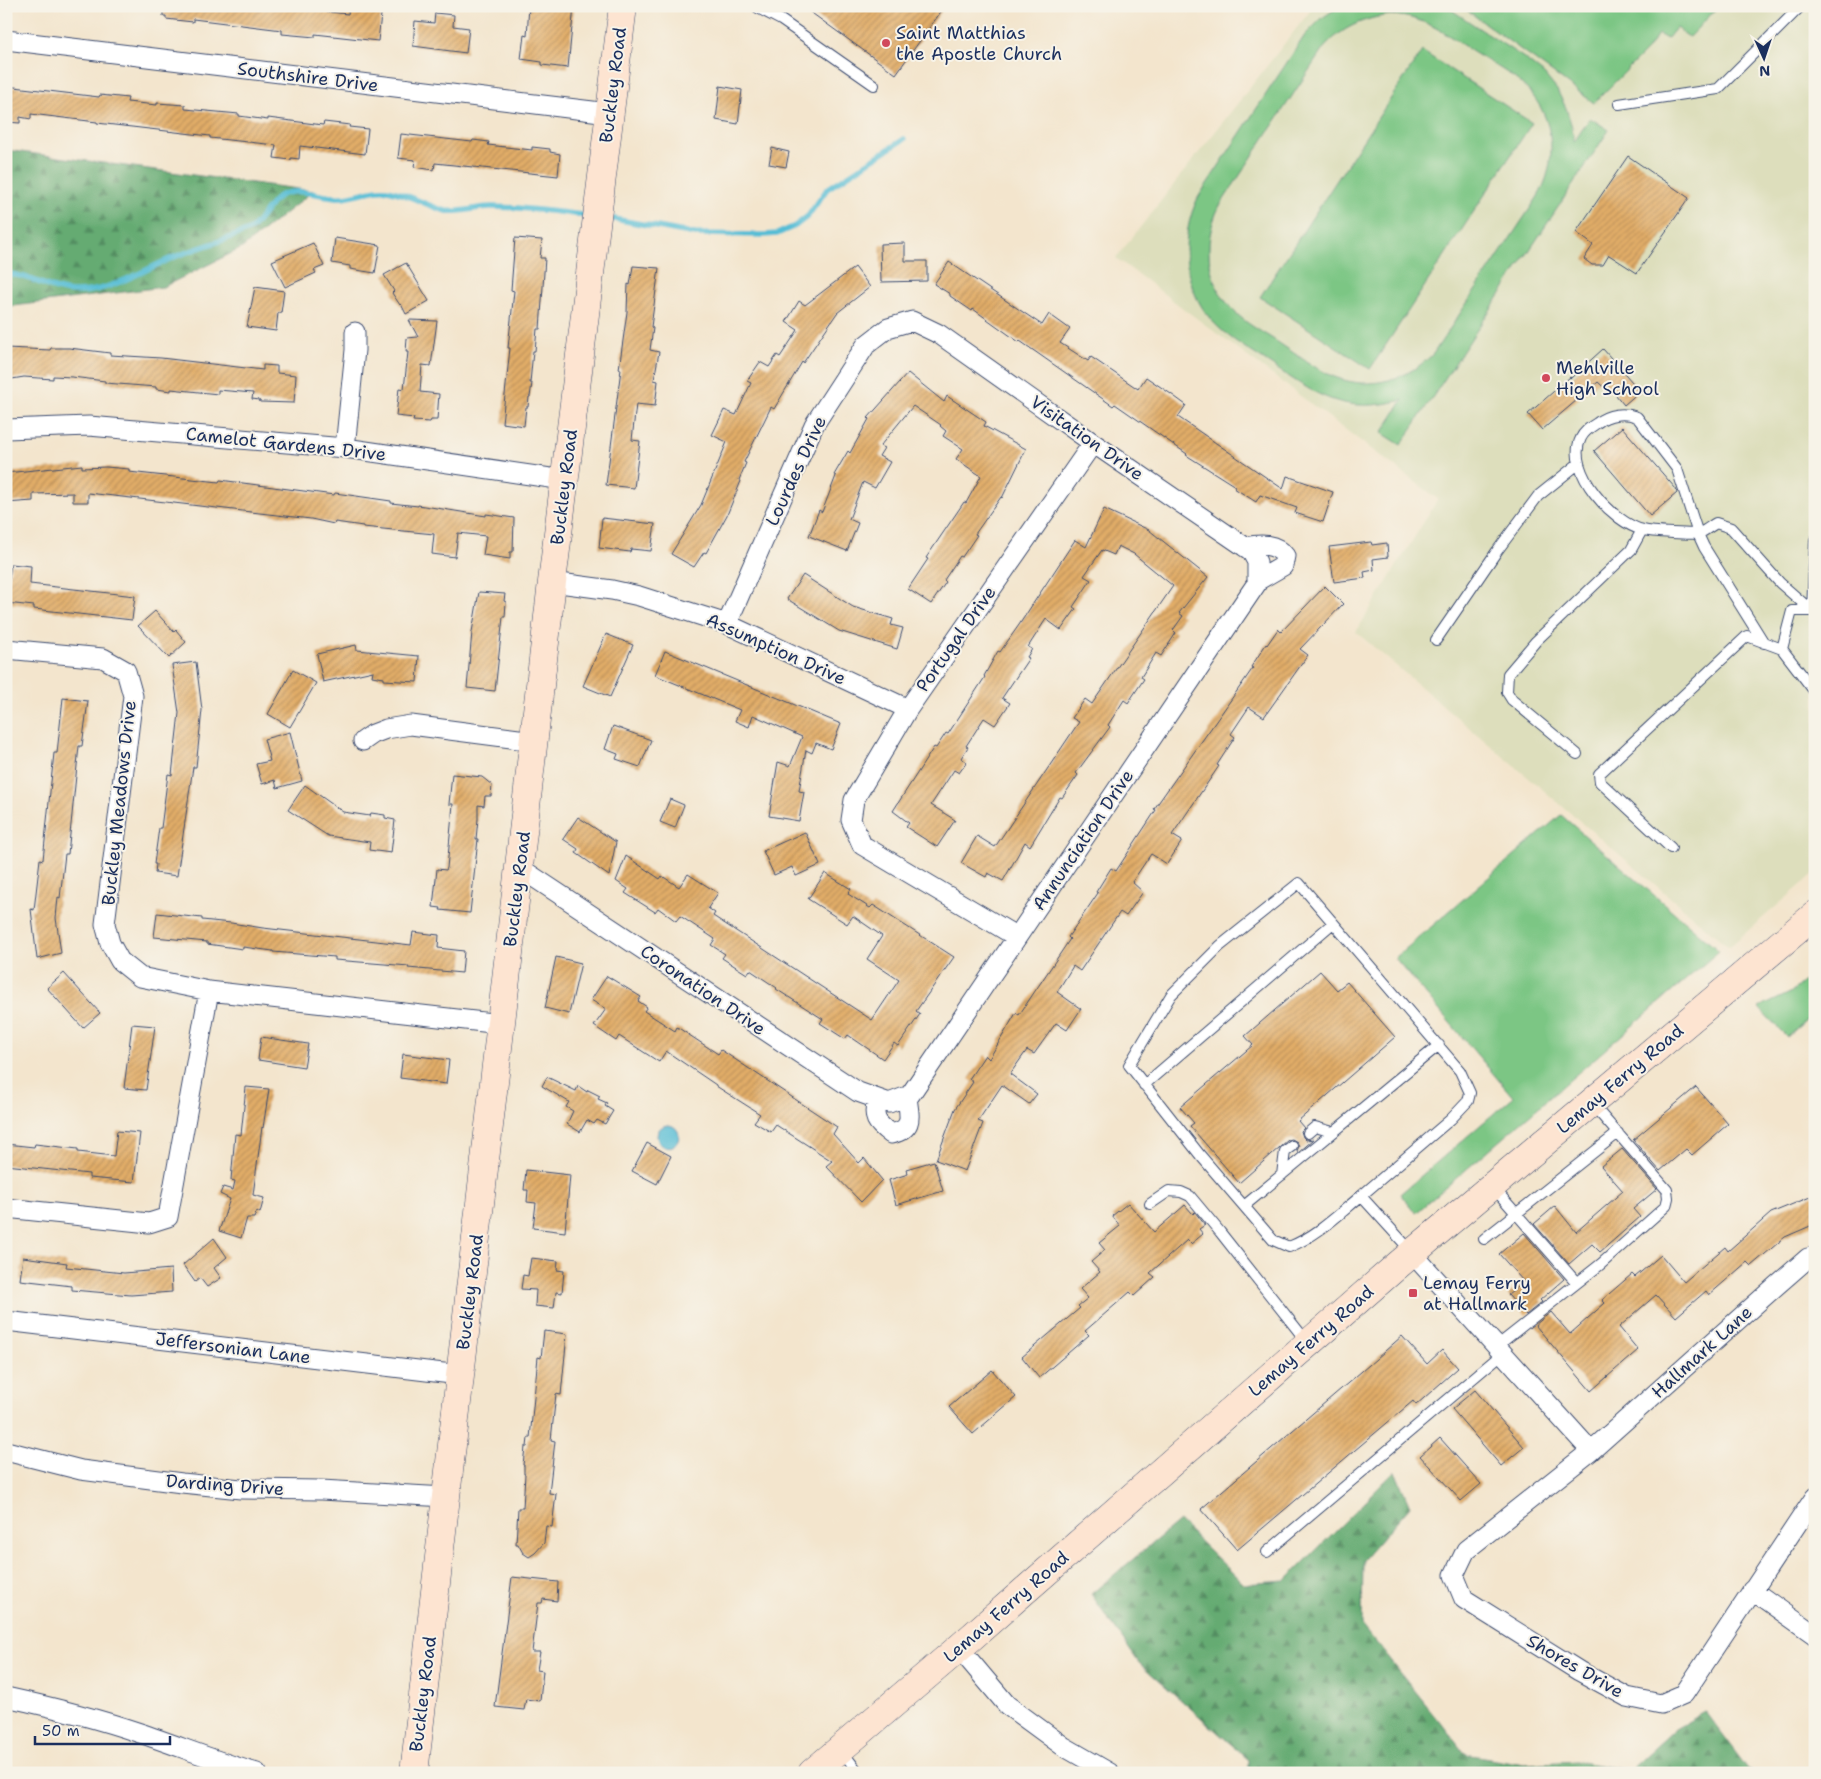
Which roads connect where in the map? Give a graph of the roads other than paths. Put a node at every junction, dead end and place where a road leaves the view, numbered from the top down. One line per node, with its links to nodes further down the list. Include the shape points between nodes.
1 (622, 6): 7 (street, Buckley Road)
2 (1801, 6): 6 (lane, via 1718,89)
3 (758, 7): 5 (lane)
4 (6, 40): 7 (street, Southshire Drive)
5 (874, 85)
6 (1619, 104)
7 (609, 113): 14 (street, Buckley Road)
8 (912, 322): 11 (street, Visitation Drive, via 939,334); 22 (street, Lourdes Drive, via 888,328 866,345 814,425)
9 (354, 332): 12 (street)
10 (6, 429): 12 (street, Camelot Gardens Drive, via 88,426)
11 (1094, 444): 18 (street, Visitation Drive); 28 (street, Portugal Drive)
12 (345, 448): 14 (street, Camelot Gardens Drive)
13 (1578, 464): 15 (lane, via 1591,490 1616,516); 16 (lane, via 1580,438 1587,430 1610,416 1637,417 1677,469); 23 (lane, via 1538,496)
14 (564, 480): 20 (street, Buckley Road)
15 (1642, 530): 16 (lane); 31 (lane, via 1631,550 1536,642 1508,674 1507,692 1512,700)
16 (1698, 534): 21 (lane, via 1716,523 1731,528 1780,583); 24 (lane)
17 (1815, 540): 21 (lane)
18 (1245, 547): 19 (street, Visitation Drive, via 1257,562); 19 (street, Annunciation Drive, via 1273,546 1285,556 1283,566)
19 (1257, 581): 36 (street, Annunciation Drive)
20 (552, 582): 22 (street, Assumption Drive, via 639,596); 30 (street, Buckley Road)
21 (1813, 611): 26 (lane, via 1792,611)
22 (727, 624): 28 (street, Assumption Drive)
23 (1436, 640)
24 (1764, 643): 26 (lane); 32 (lane, via 1747,636 1600,774 1600,782)
25 (6, 649): 37 (street, Buckley Meadows Drive, via 104,658 126,672 133,696 105,924 110,943 120,961 140,977)
26 (1782, 649): 27 (lane)
27 (1815, 692)
28 (908, 709): 36 (street, Portugal Drive, via 854,800 851,820 862,845)
29 (363, 741): 30 (street, via 386,729 411,725)
30 (534, 741): 33 (street, Buckley Road)
31 (1576, 754)
32 (1671, 848)
33 (520, 868): 38 (street, Buckley Road); 41 (street, Coronation Drive, via 858,1092)
34 (1815, 915): 42 (street, Lemay Ferry Road)
35 (1333, 923): 39 (lane); 40 (lane); 40 (lane, via 1299,882 1220,946 1171,995 1129,1065)
36 (1017, 937): 41 (street, Annunciation Drive, via 910,1095)
37 (208, 991): 38 (street, Buckley Meadows Drive); 52 (street, via 168,1217 149,1223)
38 (501, 1024): 61 (street, Buckley Road)
39 (1439, 1045): 44 (lane); 49 (lane, via 1460,1071 1470,1093 1468,1101)
40 (1144, 1085): 51 (lane)
41 (891, 1100)
42 (1592, 1104): 45 (lane); 48 (street, Lemay Ferry Road)
43 (1308, 1132): 44 (lane, via 1315,1127)
44 (1333, 1132): 47 (lane)
45 (1618, 1133): 53 (lane); 57 (lane, via 1667,1190 1666,1206)
46 (1292, 1146): 47 (lane, via 1285,1151)
47 (1282, 1175): 51 (lane)
48 (1492, 1186): 53 (lane); 55 (street, Lemay Ferry Road)
49 (1361, 1196): 51 (lane, via 1325,1227 1289,1247 1273,1240); 55 (lane)
50 (1150, 1204): 59 (lane, via 1169,1191 1190,1196)
51 (1244, 1206)
52 (6, 1208)
53 (1516, 1214): 54 (lane); 57 (lane)
54 (1484, 1239)
55 (1412, 1253): 59 (street, Lemay Ferry Road); 60 (street)
56 (1815, 1256): 62 (street, Hallmark Lane, via 1808,1258)
57 (1577, 1283): 60 (lane)
58 (6, 1321): 61 (street, Jeffersonian Lane)
59 (1308, 1343): 70 (street, Lemay Ferry Road)
60 (1500, 1350): 62 (street); 67 (lane)
61 (460, 1375): 64 (street, Buckley Road)
62 (1591, 1451): 66 (street, Hallmark Lane)
63 (6, 1452): 64 (street, Darding Drive, via 82,1470 182,1484)
64 (446, 1497): 74 (street, Buckley Road)
65 (1815, 1497): 68 (street, Shores Drive)
66 (1466, 1550): 68 (street, Shores Drive, via 1454,1575 1464,1599 1627,1697 1661,1704 1684,1694)
67 (1267, 1552)
68 (1752, 1590): 69 (street)
69 (1815, 1635)
70 (959, 1648): 72 (street, Lemay Ferry Road); 77 (street, via 1008,1705 1063,1746)
71 (6, 1697): 73 (street, via 71,1711)
72 (840, 1749): 75 (street, Lemay Ferry Road); 76 (lane)
73 (257, 1773)
74 (414, 1773)
75 (812, 1773)
76 (858, 1773)
77 (1110, 1773)

